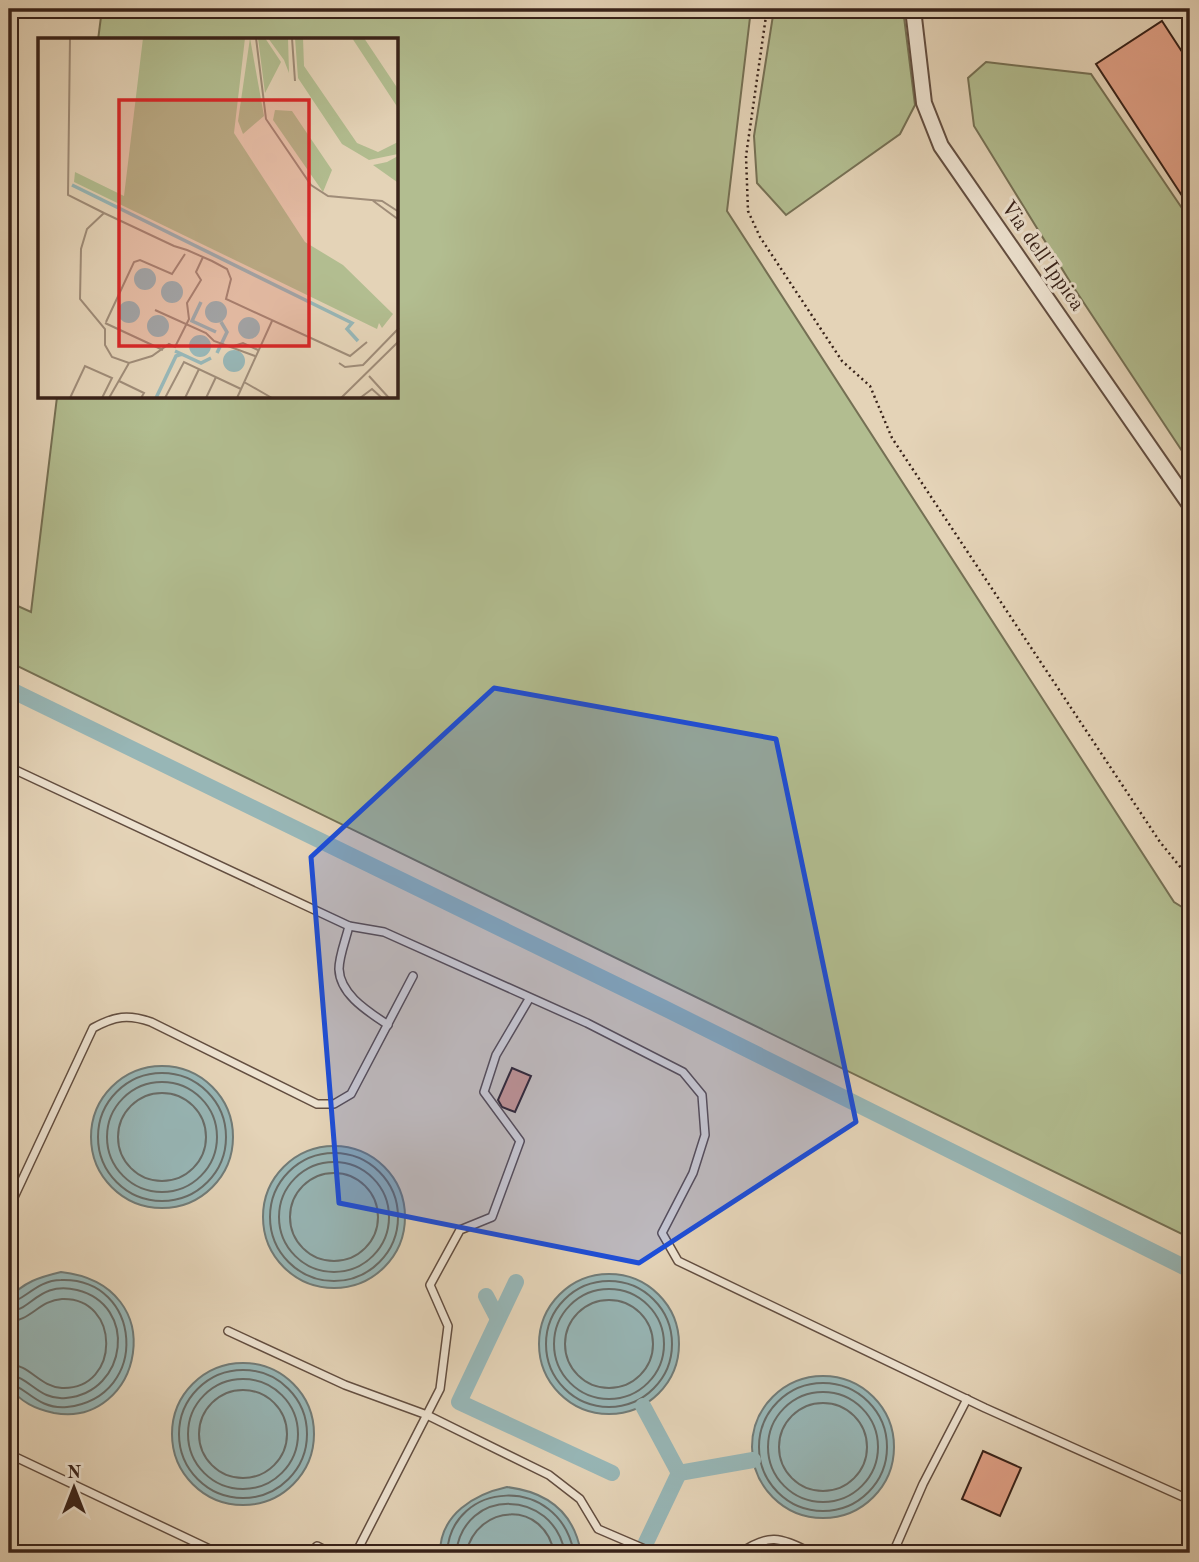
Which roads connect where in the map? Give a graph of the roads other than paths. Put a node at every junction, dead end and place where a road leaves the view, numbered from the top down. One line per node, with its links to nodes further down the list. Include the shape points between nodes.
1 (913, 9): 2 (street, Via dell'Ippica, via 923,95 941,146)
2 (1190, 505)
3 (9, 767): 4 (lane)
4 (349, 926): 6 (lane, via 384,932); 7 (lane, via 339,968 342,979 359,1006)
5 (413, 976): 7 (lane)
6 (530, 999): 10 (lane, via 683,1072 702,1095 705,1135 693,1173 662,1233 678,1261); 11 (lane, via 496,1055 484,1092 520,1141 492,1217 460,1230 430,1285 449,1326 440,1389)
7 (388, 1025): 8 (lane, via 351,1094 334,1104 317,1104 152,1022 134,1016 113,1017 93,1028)
8 (9, 1208)
9 (228, 1331): 11 (lane, via 345,1385)
10 (967, 1399): 13 (lane); 21 (lane)
11 (427, 1415): 17 (lane); 18 (lane, via 549,1475 580,1499 598,1529)
12 (9, 1454): 14 (lane)
13 (1190, 1500)
14 (218, 1553)
15 (310, 1553): 16 (lane, via 317,1546)
16 (331, 1553)
17 (356, 1553)
18 (654, 1553)
19 (740, 1553): 20 (lane, via 761,1539 781,1539)
20 (812, 1553)
21 (893, 1553)

